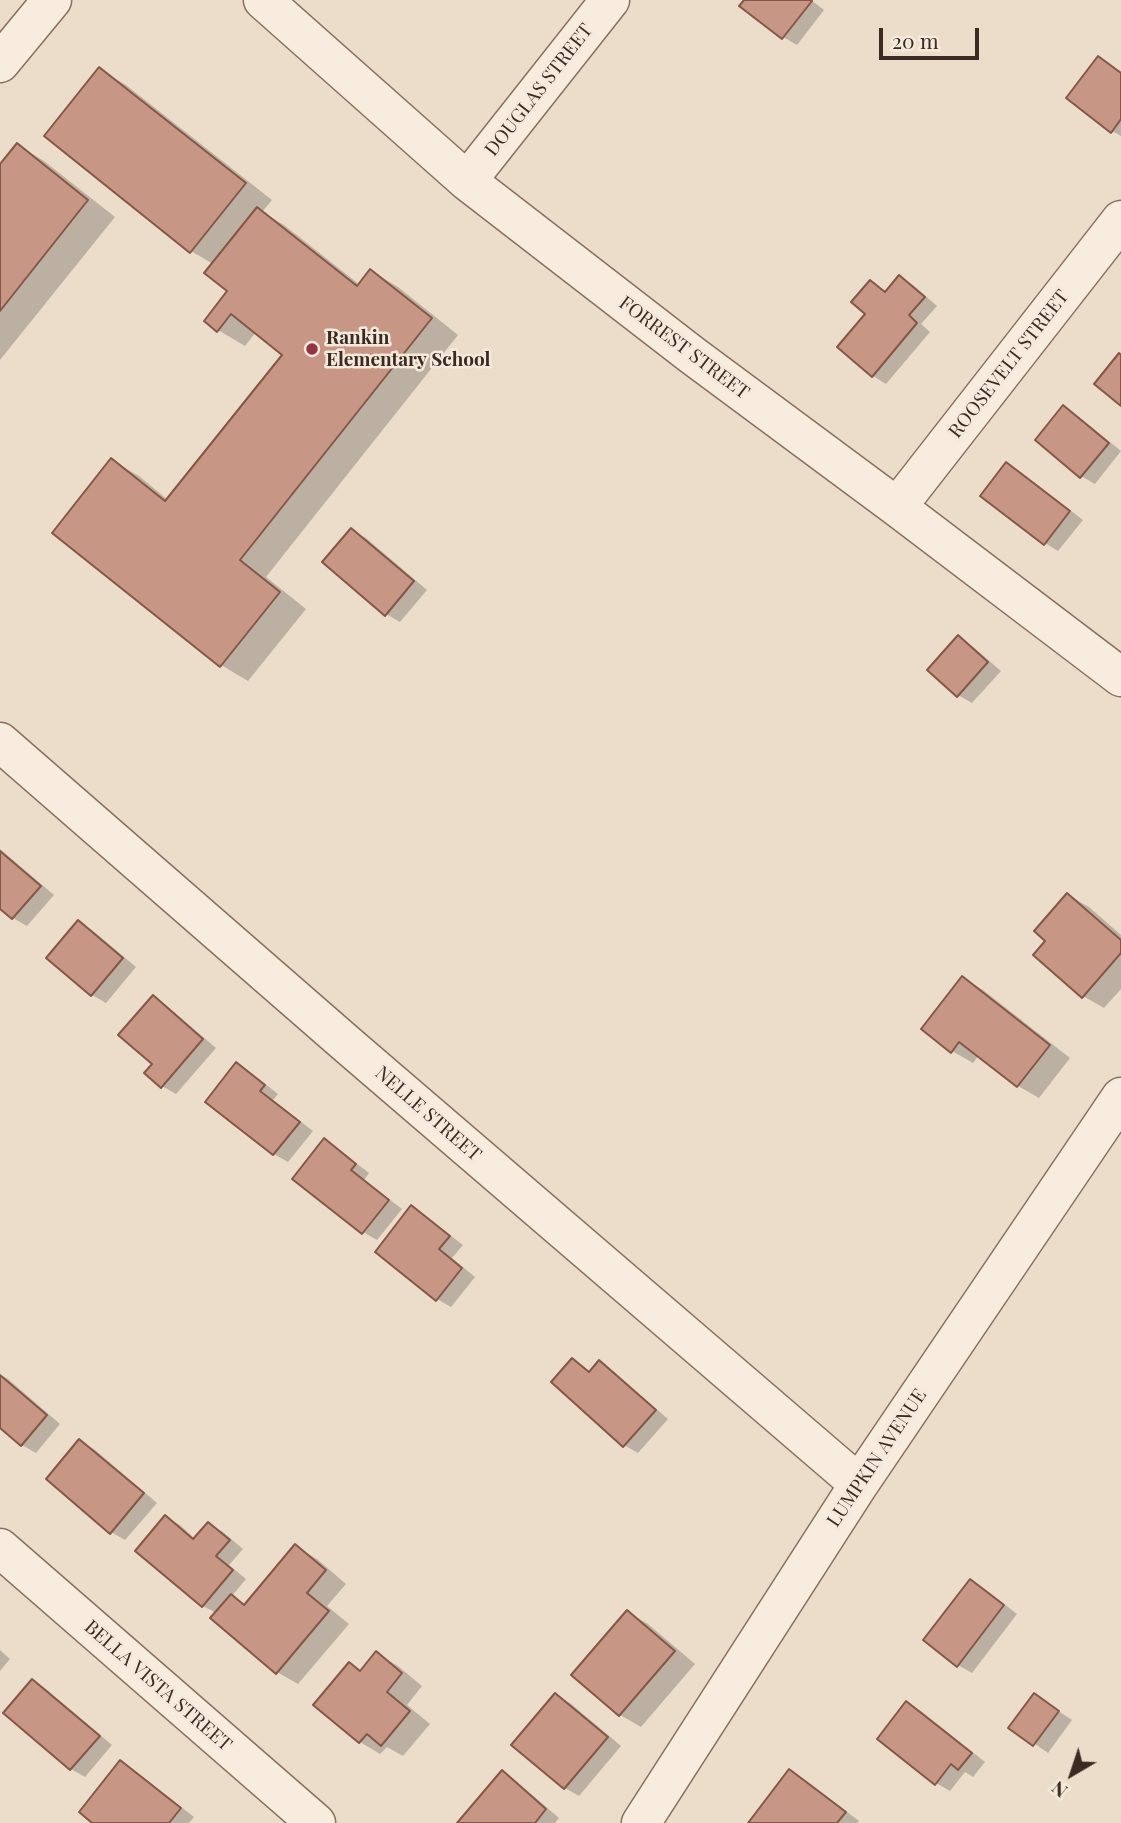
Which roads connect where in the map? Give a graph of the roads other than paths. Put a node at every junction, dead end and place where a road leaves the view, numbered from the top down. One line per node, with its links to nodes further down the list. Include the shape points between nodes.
1 (52, 0): 4 (street)
2 (263, 0): 5 (street, FORREST STREET)
3 (610, 0): 5 (street, DOUGLAS STREET)
4 (0, 63)
5 (467, 181): 7 (street, FORREST STREET)
6 (1121, 220): 7 (street, ROOSEVELT STREET)
7 (897, 507): 8 (street, FORREST STREET)
8 (1121, 677)
9 (0, 742): 11 (street, NELLE STREET)
10 (1121, 1097): 11 (street, LUMPKIN AVENUE)
11 (859, 1484): 14 (street, LUMPKIN AVENUE)
12 (0, 1548): 13 (street, BELLA VISTA STREET)
13 (316, 1823)
14 (641, 1823)

